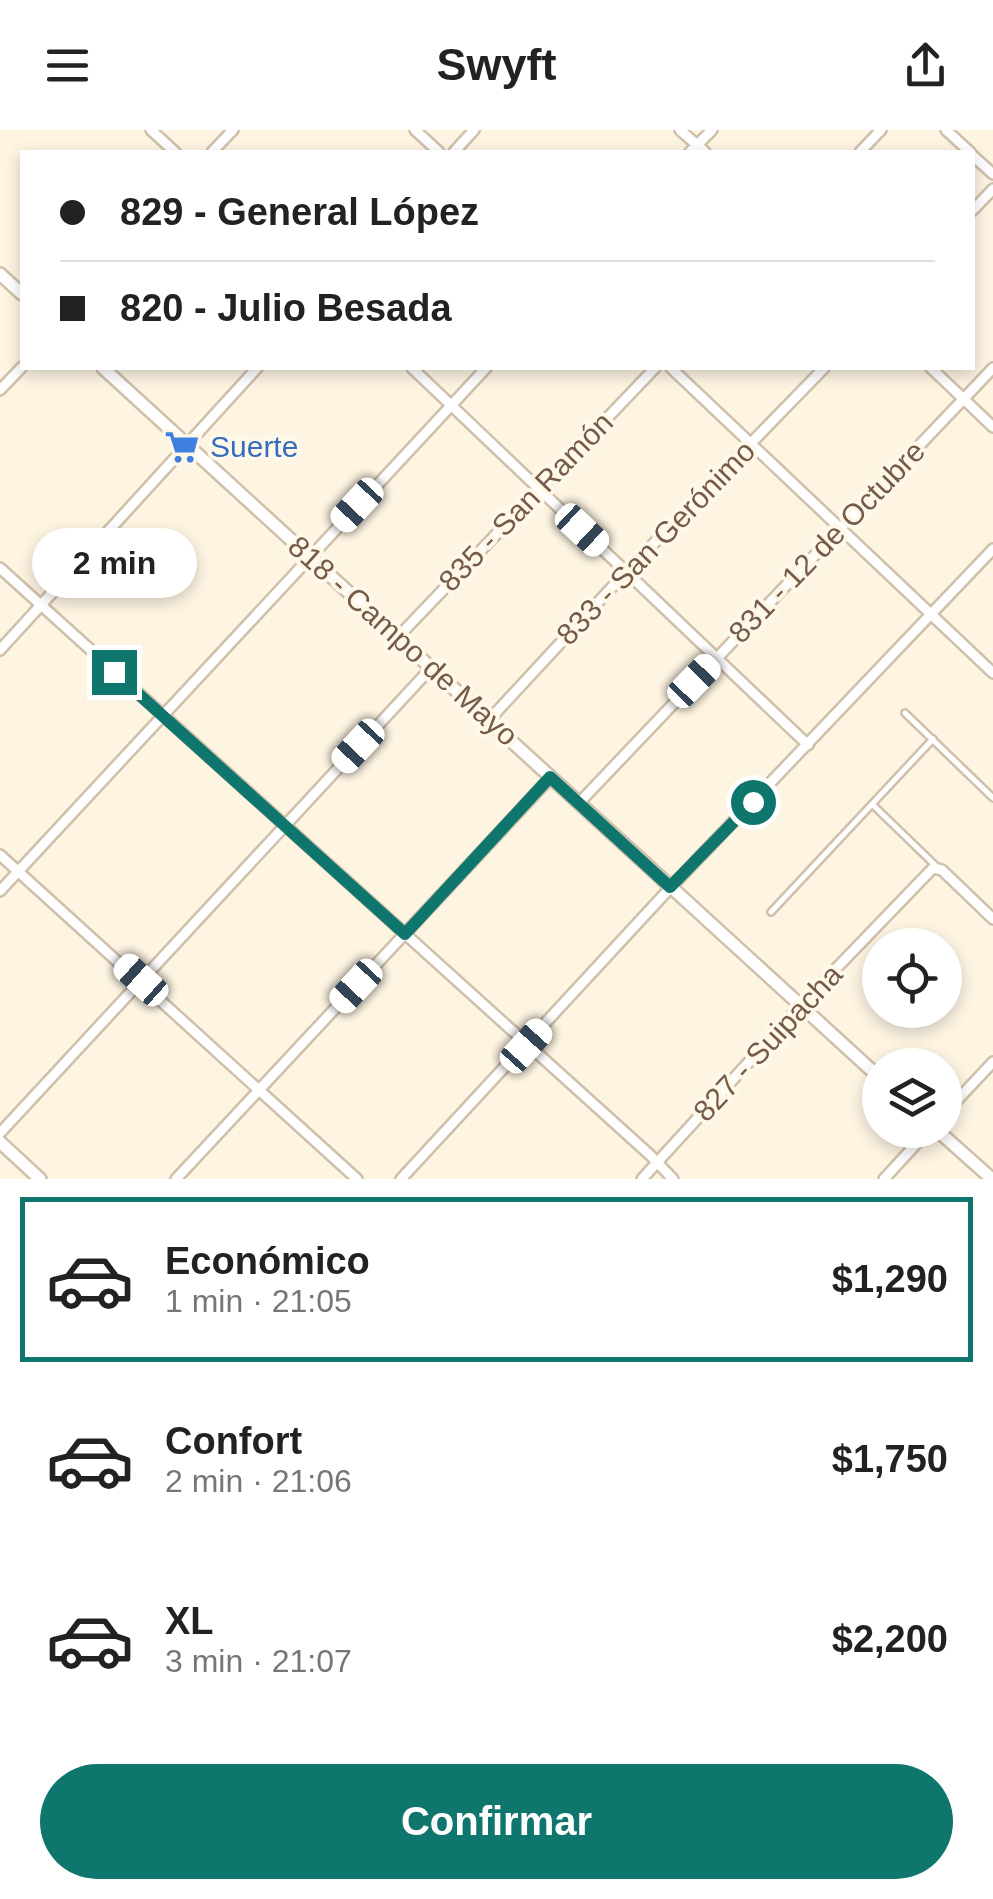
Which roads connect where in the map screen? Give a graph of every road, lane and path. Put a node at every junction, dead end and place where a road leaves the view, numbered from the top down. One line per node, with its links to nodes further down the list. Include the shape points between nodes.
1 (150, 130): 9 (street)
2 (232, 130): 10 (street)
3 (414, 130): 11 (street)
4 (474, 130): 12 (street)
5 (680, 130): 13 (street)
6 (712, 130): 13 (street)
7 (881, 130): 14 (street)
8 (946, 130): 15 (street)
9 (173, 150)
10 (214, 150)
11 (436, 150)
12 (456, 150)
13 (697, 150)
14 (862, 150)
15 (967, 150)
16 (993, 189): 17 (street)
17 (975, 208)
18 (0, 274): 19 (street)
19 (20, 292)
20 (20, 368): 30 (street)
21 (993, 368): 31 (street, 831 - 12 de Octubre)
22 (105, 370): 35 (street, 818 - Campo de Mayo)
23 (255, 370): 35 (street)
24 (414, 370): 32 (street)
25 (484, 370): 32 (street)
26 (653, 370): 36 (street, 835 - San Ramón)
27 (673, 370): 34 (street)
28 (822, 370): 34 (street, 833 - San Gerónimo)
29 (933, 370): 31 (street)
30 (0, 390)
31 (964, 399): 33 (street); 37 (street, 831 - 12 de Octubre)
32 (451, 404): 36 (street); 39 (street)
33 (993, 427)
34 (752, 442): 37 (street); 41 (street, 833 - San Gerónimo)
35 (188, 445): 39 (street, 818 - Campo de Mayo); 42 (street)
36 (538, 488): 41 (street); 44 (street, 835 - San Ramón)
37 (842, 528): 43 (street); 46 (street, 831 - 12 de Octubre)
38 (993, 548): 43 (street)
39 (310, 556): 44 (street, 818 - Campo de Mayo); 50 (street)
40 (0, 568): 42 (street)
41 (627, 571): 46 (street); 51 (street, 833 - San Gerónimo)
42 (41, 605): 45 (street); 50 (street)
43 (932, 614): 48 (street); 53 (street)
44 (398, 637): 47 (street, 818 - Campo de Mayo)
45 (0, 650)
46 (718, 656): 53 (street); 56 (street, 831 - 12 de Octubre)
47 (432, 667): 51 (street, 818 - Campo de Mayo); 58 (street)
48 (993, 673)
49 (905, 714): 52 (lane)
50 (163, 717): 58 (street); 61 (street)
51 (490, 720): 54 (street, 818 - Campo de Mayo)
52 (933, 739): 55 (lane); 57 (lane)
53 (808, 746): 62 (street)
54 (550, 777): 56 (street, 818 - Campo de Mayo); 66 (street)
55 (993, 798)
56 (578, 803): 62 (street, 818 - Campo de Mayo)
57 (873, 805): 60 (lane); 64 (lane)
58 (282, 826): 66 (street); 67 (street)
59 (0, 855): 61 (street)
60 (938, 867): 65 (street); 68 (street, 827 - Suipacha)
61 (18, 872): 63 (street); 67 (street)
62 (670, 887): 68 (street, 818 - Campo de Mayo); 69 (street)
63 (0, 892)
64 (771, 912)
65 (993, 919)
66 (405, 934): 69 (street); 72 (street)
67 (141, 980): 72 (street); 74 (street)
68 (801, 1006): 70 (street, 818 - Campo de Mayo); 78 (street, 827 - Suipacha)
69 (526, 1046): 78 (street); 82 (street)
70 (862, 1062)
71 (993, 1062): 73 (street)
72 (259, 1089): 80 (street); 81 (street)
73 (962, 1095)
74 (0, 1133)
75 (0, 1142): 79 (street)
76 (912, 1148): 85 (street)
77 (957, 1148): 86 (street)
78 (657, 1163): 83 (street, 827 - Suipacha); 84 (street)
79 (40, 1179)
80 (176, 1179)
81 (358, 1179)
82 (401, 1179)
83 (642, 1179)
84 (673, 1179)
85 (884, 1179)
86 (992, 1179)

